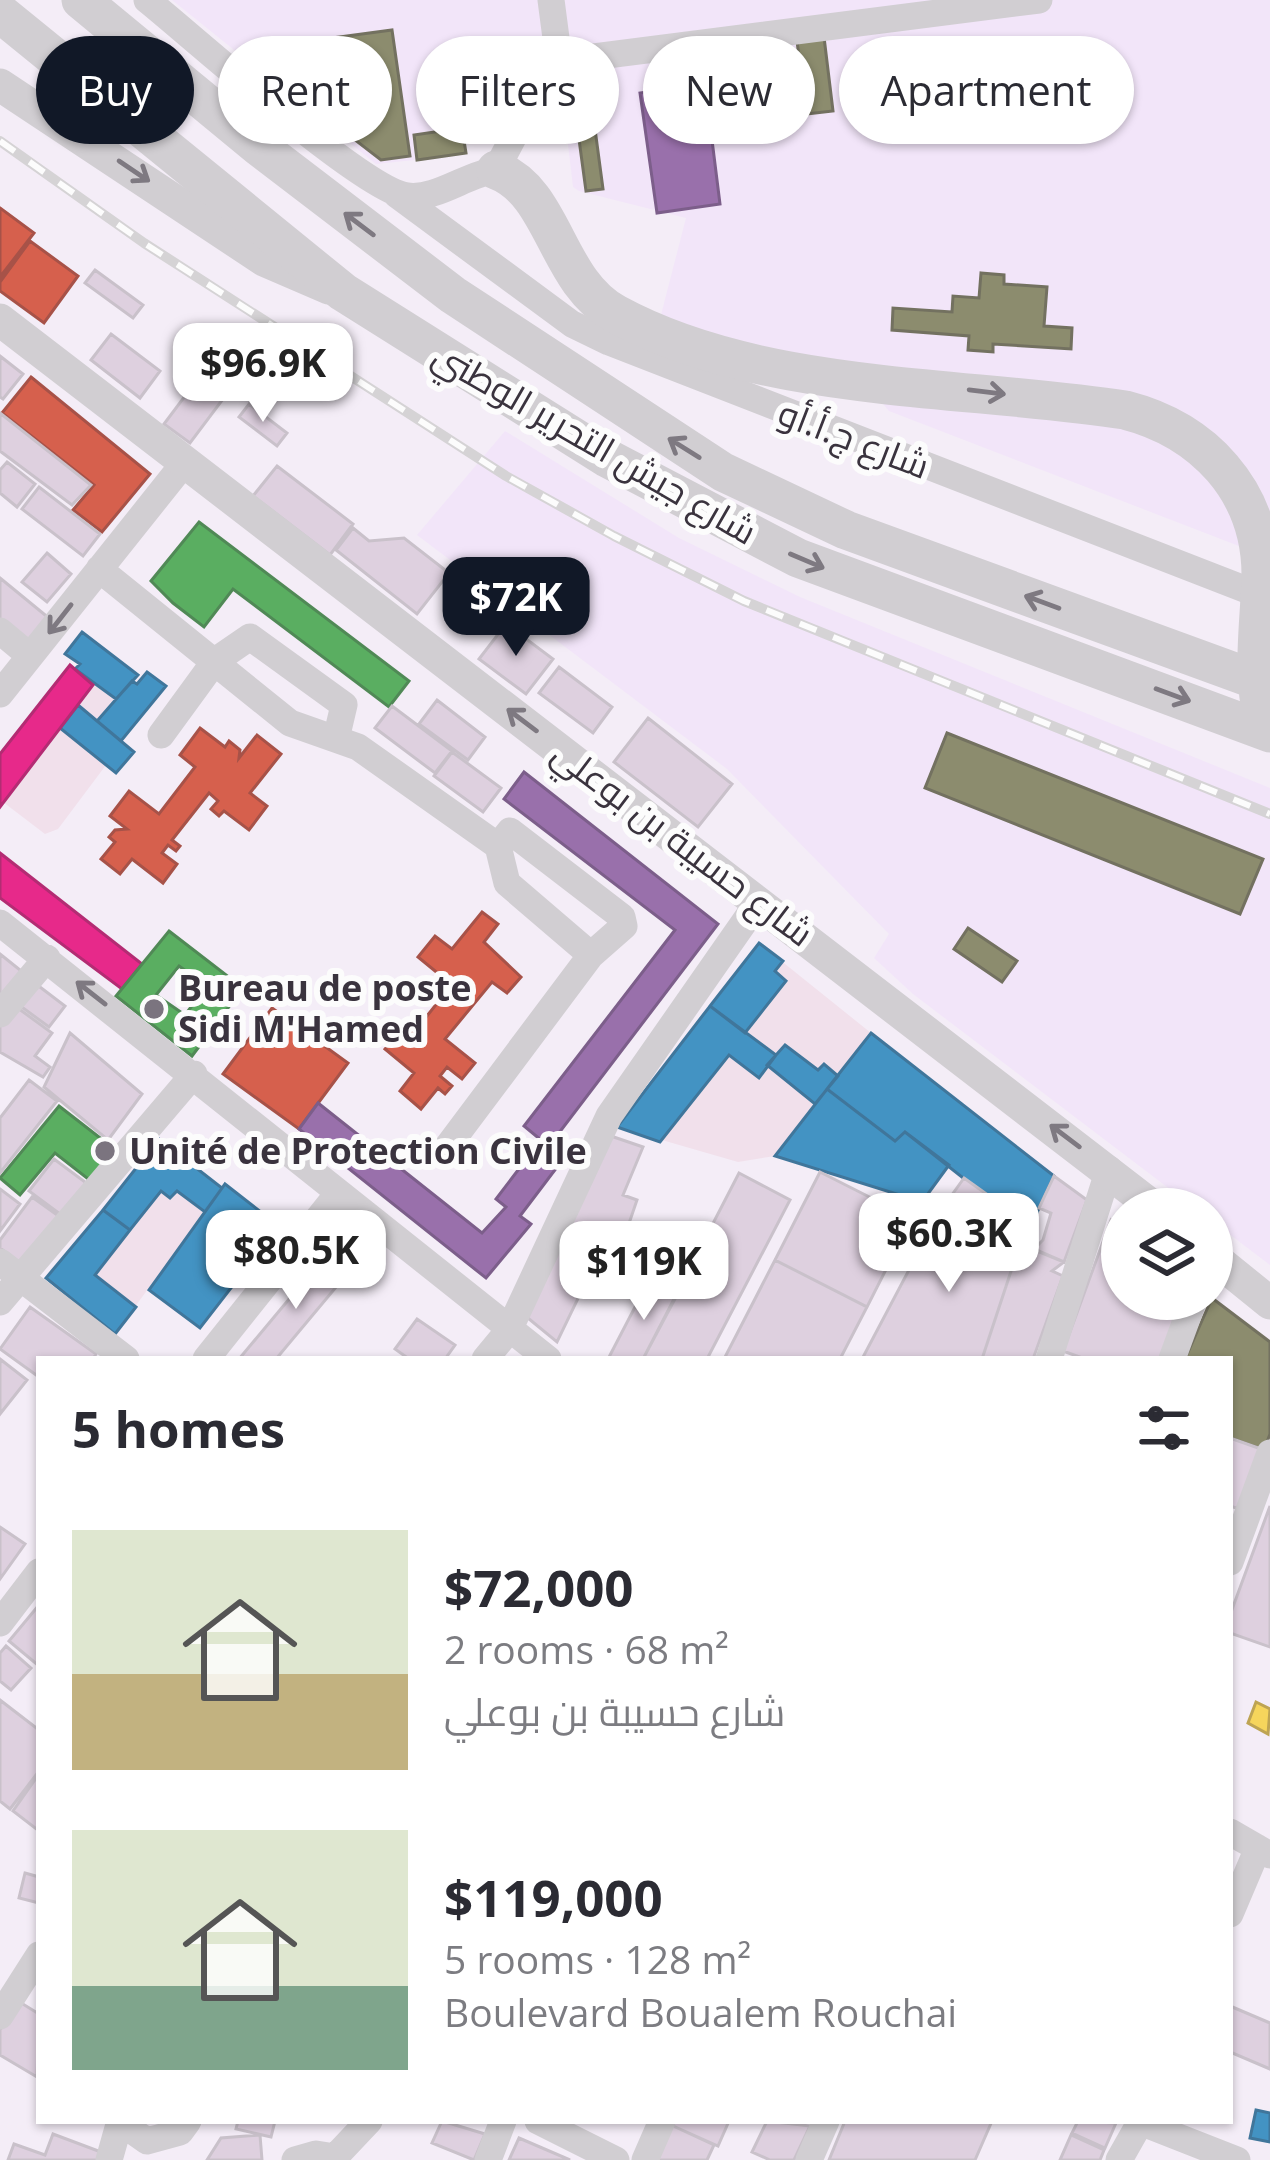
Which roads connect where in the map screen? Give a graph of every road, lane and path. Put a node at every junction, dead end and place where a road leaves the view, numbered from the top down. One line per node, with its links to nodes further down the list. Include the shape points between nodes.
1 (81, 0): 21 (highway, شارع جيش التحرير الوطني, one-way to 1, via 846,530 723,472 453,295)
2 (148, 0): 11 (street, شارع ج.أ.أو)
3 (551, 0): 6 (street)
4 (1035, 0): 7 (street)
5 (0, 13): 13 (highway, شارع جيش التحرير الوطني)
6 (556, 36)
7 (619, 53)
8 (0, 85): 13 (main road, one-way to 13, via 281,270)
9 (506, 144): 10 (street)
10 (479, 175): 11 (street, via 424,195); 12 (street, via 454,215); 23 (highway, one-way to 23, via 527,193 569,271 609,311 648,331 728,356 1125,410 1157,418 1208,451 1254,526 1261,572 1257,687)
11 (393, 192): 12 (street, شارع ج.أ.أو)
12 (459, 239): 17 (street, شارع ج.أ.أو, via 572,324 609,342)
13 (343, 292): 23 (highway, شارع جيش التحرير الوطني, one-way to 23, via 607,458 798,558)
14 (3, 329): 15 (main road, شارع حسيبة بن بوعلي)
15 (196, 471): 16 (street); 27 (main road, شارع حسيبة بن بوعلي, one-way to 15)
16 (99, 569): 19 (street, one-way to 19); 20 (street)
17 (1270, 599)
18 (0, 631): 19 (street)
19 (30, 656): 22 (street)
20 (215, 661): 24 (street); 25 (street, via 290,723); 25 (street, via 256,638 344,705)
21 (1270, 685)
22 (0, 694)
23 (1270, 733)
24 (161, 735)
25 (336, 739): 26 (street)
26 (498, 846): 29 (street, via 507,883); 29 (street, via 510,831 622,917 624,926)
27 (759, 901): 34 (main road, شارع حسيبة بن بوعلي, one-way to 27); 42 (street, via 609,1116)
28 (0, 923): 30 (street)
29 (591, 955): 33 (street)
30 (46, 958): 31 (street); 32 (street, one-way to 30)
31 (0, 1014)
32 (194, 1074): 36 (street); 37 (street)
33 (445, 1150)
34 (1109, 1169): 35 (main road, شارع حسيبة بن بوعلي); 47 (street)
35 (1131, 1188)
36 (338, 1195): 42 (street); 44 (street)
37 (10, 1269): 39 (street); 43 (street)
38 (1233, 1273): 40 (main road)
39 (0, 1302)
40 (1270, 1303)
41 (1186, 1320): 48 (street)
42 (509, 1330): 45 (street); 46 (street)
43 (122, 1356)
44 (208, 1356)
45 (487, 1356)
46 (544, 1356)
47 (1050, 1356)
48 (1173, 1356)
49 (1270, 1454): 50 (street)
50 (1233, 1554)
51 (36, 1576): 52 (street)
52 (0, 1622)
53 (1233, 1834): 54 (street)
54 (1264, 1851): 55 (street)
55 (1233, 1908)
56 (36, 1960): 57 (street)
57 (0, 2016)
58 (119, 2124): 68 (street)
59 (123, 2124): 60 (street, via 147,2141)
60 (186, 2124)
61 (366, 2124): 69 (street, via 335,2157)
62 (502, 2124): 70 (street)
63 (544, 2124): 71 (street)
64 (661, 2124): 72 (street)
65 (825, 2124): 73 (street)
66 (1140, 2124): 74 (street)
67 (1146, 2124): 75 (street)
68 (109, 2160)
69 (295, 2160)
70 (488, 2160)
71 (616, 2160)
72 (645, 2160)
73 (809, 2160)
74 (1119, 2160)
75 (1237, 2160)

